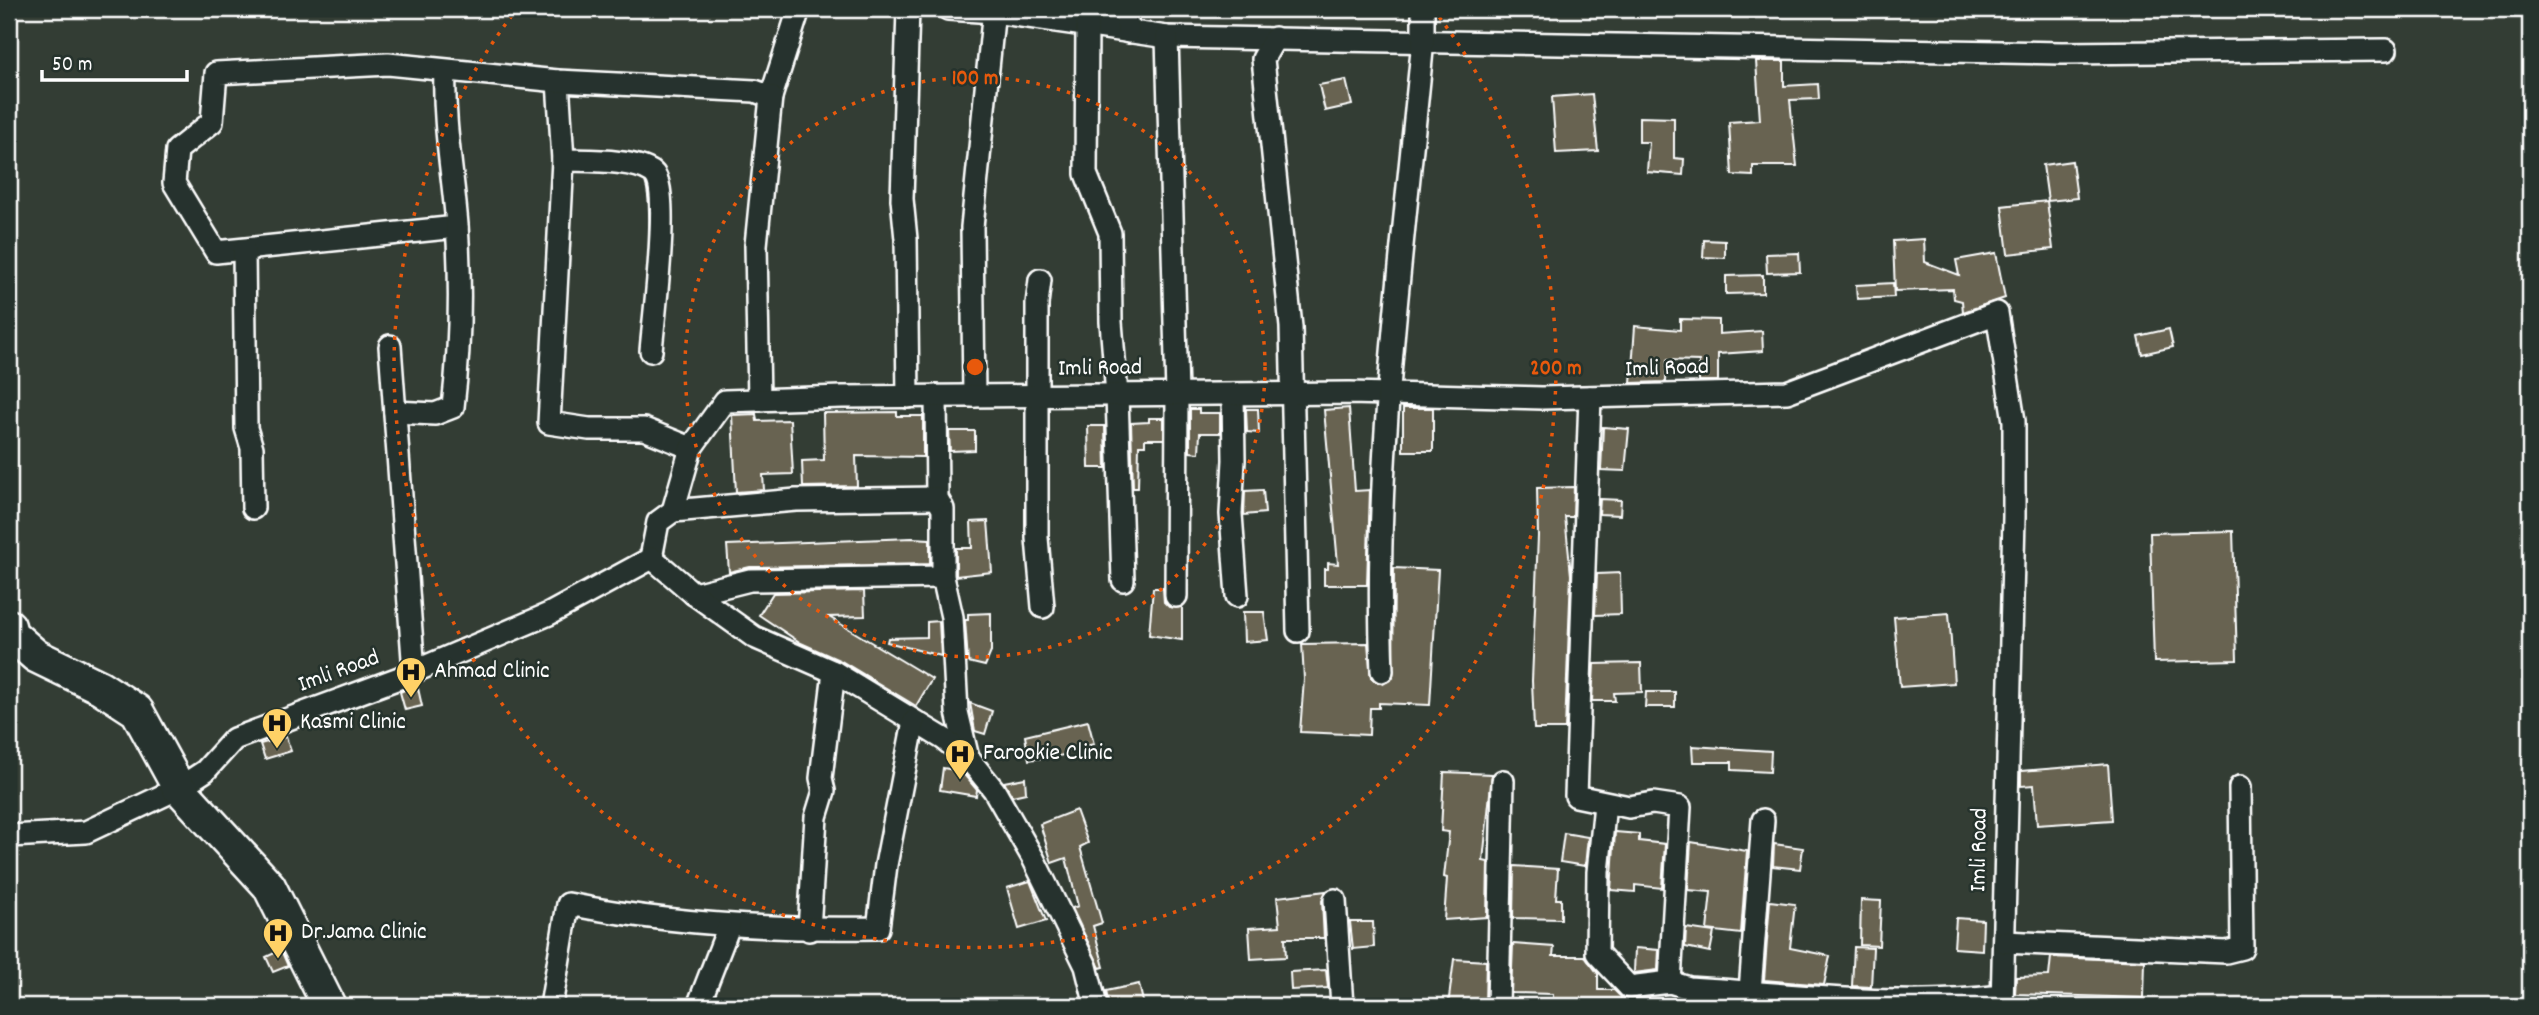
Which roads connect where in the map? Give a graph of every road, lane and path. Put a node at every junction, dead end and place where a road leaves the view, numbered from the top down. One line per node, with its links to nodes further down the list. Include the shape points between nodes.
1 (799, 9): 15 (street)
2 (908, 9): 30 (street, via 902,199)
3 (948, 9): 6 (street)
4 (1126, 9): 8 (street)
5 (1423, 9): 11 (street)
6 (994, 10): 7 (street); 29 (street, via 972,227)
7 (1087, 25): 8 (street); 27 (street, via 1086,174 1110,233)
8 (1128, 32): 9 (street)
9 (1167, 37): 10 (street); 23 (street)
10 (1275, 38): 11 (street); 22 (street, via 1263,59)
11 (1423, 40): 12 (street, via 2062,53); 25 (street)
12 (2386, 50)
13 (445, 71): 14 (street); 17 (street, via 444,104); 18 (street, via 388,64 216,73 212,122 177,150 174,183 216,252)
14 (558, 81): 15 (street, via 755,91); 16 (street)
15 (771, 97): 32 (street, via 756,245)
16 (562, 160): 21 (street, via 638,165 660,180 662,220); 34 (street, via 549,423 644,429)
17 (457, 227): 18 (street); 33 (street, via 453,407 436,414)
18 (244, 250): 36 (street, via 246,428 252,448)
19 (1040, 280): 26 (street)
20 (390, 346): 33 (street)
21 (651, 351)
22 (1293, 393): 24 (street, Imli Road); 25 (street, Imli Road); 46 (street)
23 (1177, 394): 24 (street, Imli Road); 27 (street, Imli Road); 42 (street)
24 (1233, 394): 43 (street, via 1231,514)
25 (1389, 394): 31 (street, Imli Road); 47 (street, via 1379,610)
26 (1039, 395): 27 (street, Imli Road); 29 (street, Imli Road); 44 (street, via 1037,538)
27 (1117, 395): 40 (street)
28 (936, 396): 29 (street, Imli Road); 30 (street, Imli Road); 35 (street)
29 (974, 396)
30 (908, 397): 32 (street, Imli Road)
31 (1590, 397): 55 (street, via 1575,778 1577,796); 61 (street, Imli Road, via 1787,392 1997,313 2014,421)
32 (759, 400): 34 (street, Imli Road, via 725,401)
33 (395, 412): 48 (street)
34 (691, 448): 37 (street, Imli Road)
35 (937, 498): 37 (street, via 796,500); 39 (street, via 943,509)
36 (253, 508)
37 (673, 511): 38 (street, Imli Road, via 658,522)
38 (651, 558): 41 (street); 48 (street, Imli Road, via 550,614)
39 (943, 577): 41 (street, via 750,580); 51 (street, via 952,617 957,712)
40 (1123, 579)
41 (694, 594): 49 (street, via 754,636)
42 (1176, 596)
43 (1237, 596)
44 (1043, 607)
45 (9, 626): 54 (street, via 11,634 36,656 100,687 137,712)
46 (1297, 631)
47 (1382, 671)
48 (414, 672): 54 (street, Imli Road, via 234,739 205,771)
49 (834, 673): 50 (street); 60 (street, via 821,778 824,791 816,817)
50 (914, 721): 51 (street); 60 (street, via 878,928)
51 (968, 758): 69 (street, via 994,790 1033,858 1086,966)
52 (1503, 781): 71 (street)
53 (2240, 787): 61 (street, via 2242,948 2226,952)
54 (180, 788): 57 (street, Imli Road, via 86,832); 66 (street, via 269,886)
55 (1605, 804): 62 (street, via 1680,807); 64 (street, via 1597,953)
56 (1763, 820): 63 (street)
57 (9, 836)
58 (1335, 900): 70 (street)
59 (729, 926): 60 (street); 67 (street, via 568,904); 68 (street)
60 (809, 930)
61 (2004, 942): 65 (street, Imli Road)
62 (1670, 982): 63 (street, via 1689,988); 64 (street)
63 (1750, 991): 65 (street, via 1863,1002)
64 (1627, 997)
65 (2002, 1001)
66 (329, 1006)
67 (551, 1006)
68 (698, 1006)
69 (1096, 1006)
70 (1342, 1006)
71 (1498, 1006)

